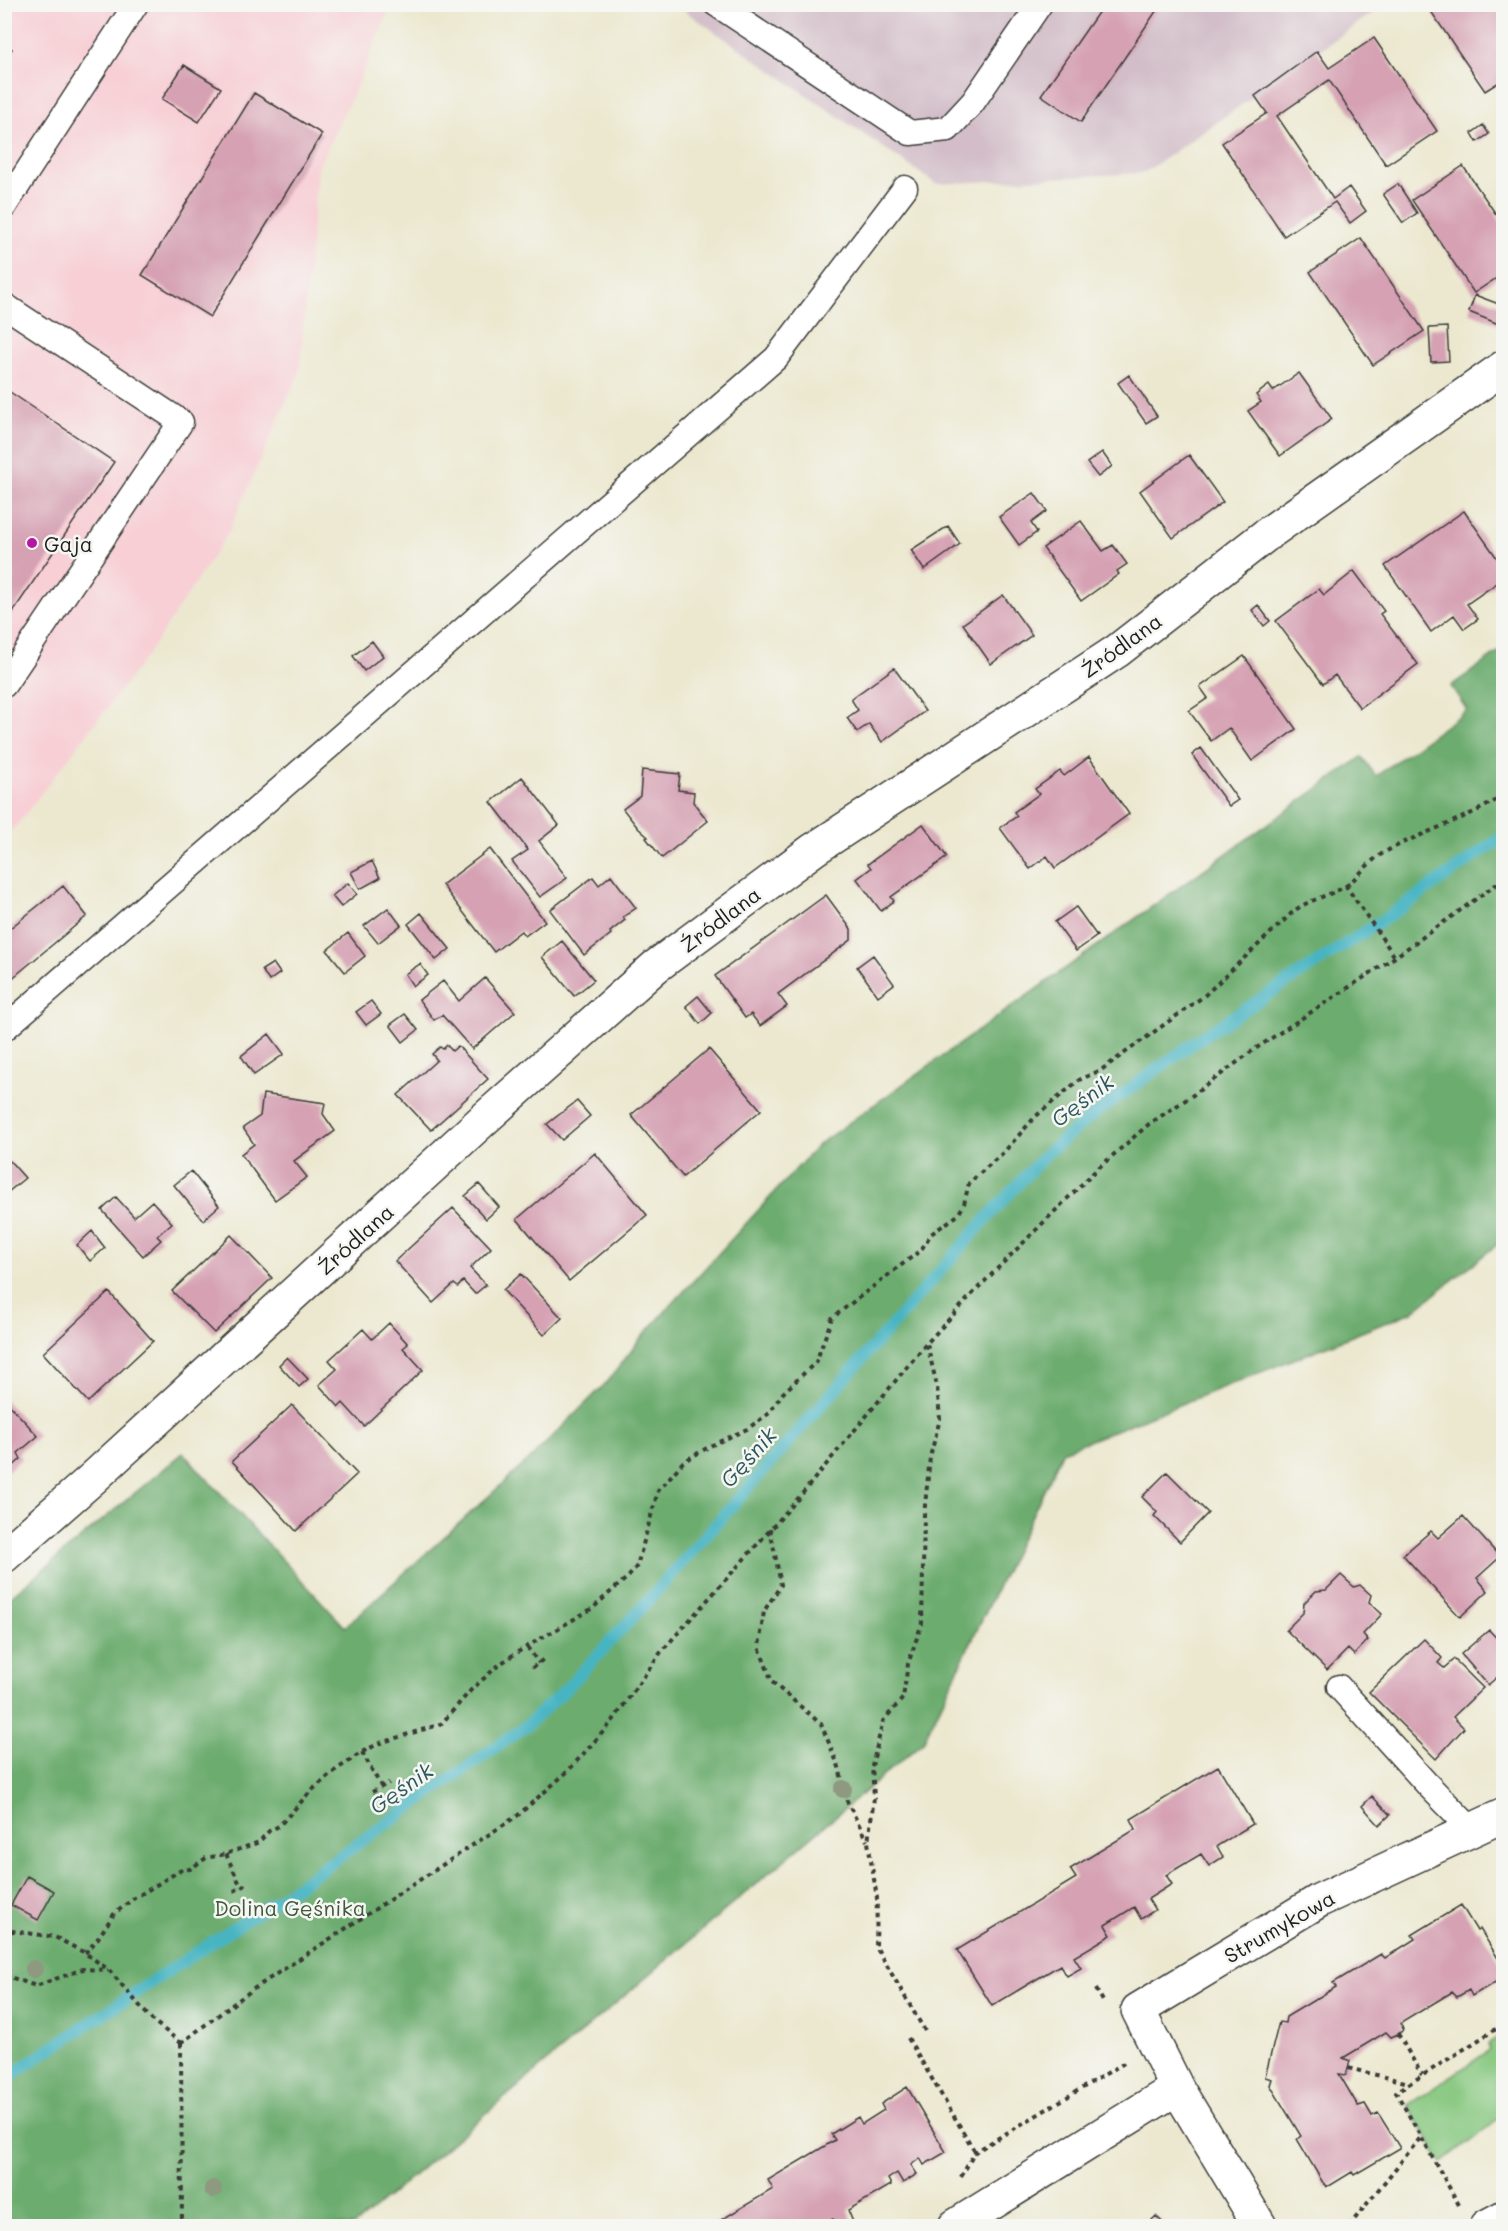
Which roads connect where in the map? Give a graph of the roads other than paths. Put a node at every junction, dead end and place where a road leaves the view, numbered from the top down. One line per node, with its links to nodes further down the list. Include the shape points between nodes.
1 (136, 4): 5 (lane)
2 (717, 4): 3 (lane, via 910,133 948,129 974,102)
3 (1040, 4)
4 (905, 188): 9 (lane, via 776,358)
5 (4, 207)
6 (4, 304): 8 (lane, via 181,422)
7 (1503, 368): 10 (street, Źródlana, via 1266,535 1117,651 813,850 655,967)
8 (4, 685)
9 (4, 1029)
10 (4, 1556)
11 (1339, 1687): 13 (lane, via 1427,1785)
12 (1503, 1815): 13 (street, Strumykowa)
13 (1472, 1828): 14 (street, Strumykowa, via 1320,1900 1138,2010)
14 (1177, 2088): 17 (street); 18 (street, Strumykowa)
15 (1503, 2217): 16 (street)
16 (1476, 2220)
17 (955, 2226)
18 (1260, 2226)

